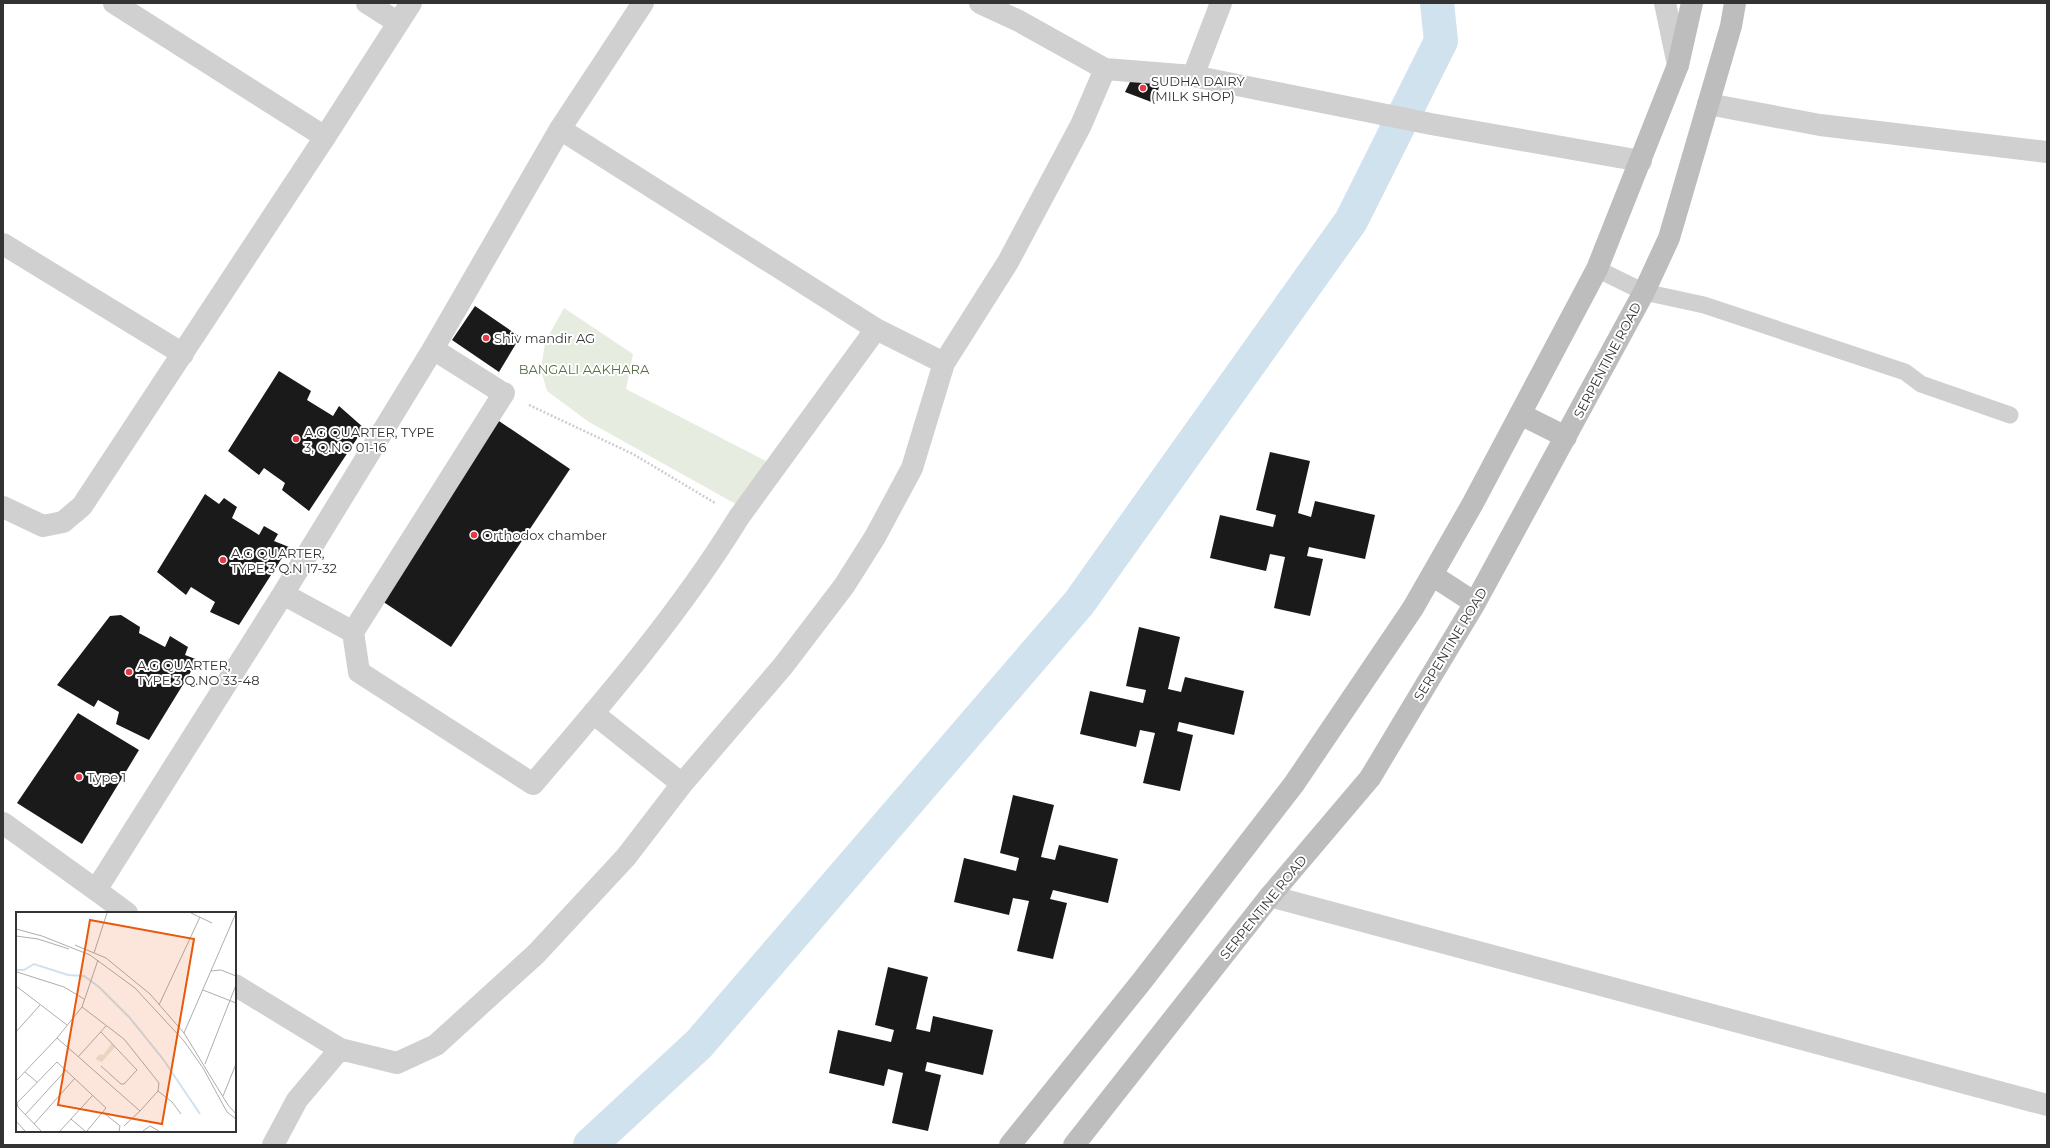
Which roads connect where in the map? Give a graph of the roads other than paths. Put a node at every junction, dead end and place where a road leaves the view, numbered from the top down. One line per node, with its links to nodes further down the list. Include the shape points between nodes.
1 (114, 3): 16 (street)
2 (367, 3): 10 (street)
3 (411, 3): 10 (street)
4 (643, 3): 15 (street)
5 (980, 3): 12 (street)
6 (1221, 3): 13 (street)
7 (1665, 3): 11 (street)
8 (1692, 3): 11 (main road)
9 (1734, 3): 14 (main road, SERPENTINE ROAD, via 1731,26)
10 (397, 22): 16 (street)
11 (1678, 65): 18 (main road)
12 (1105, 69): 13 (street); 25 (street, via 1081,125 1008,262)
13 (1193, 76): 18 (street, via 1431,124)
14 (1708, 104): 17 (street, via 1820,125); 21 (main road, SERPENTINE ROAD, via 1669,238)
15 (560, 129): 22 (street); 23 (street)
16 (325, 137): 24 (street)
17 (2047, 152)
18 (1641, 161): 20 (main road)
19 (3, 244): 24 (street)
20 (1597, 269): 21 (lane); 26 (main road)
21 (1644, 292): 27 (lane, via 1704,305 1905,372 1921,384); 28 (main road, SERPENTINE ROAD)
22 (876, 329): 25 (street); 34 (street, via 692,586)
23 (433, 349): 31 (street); 33 (street, via 501,392)
24 (183, 354): 29 (street, via 82,506 63,522 43,526)
25 (944, 363): 35 (street, via 912,468 875,537 844,586 783,666)
26 (1520, 414): 28 (main road); 30 (main road)
27 (2010, 415)
28 (1566, 437): 32 (main road, SERPENTINE ROAD)
29 (5, 513)
30 (1432, 575): 32 (main road); 44 (main road, via 1383,654 1294,784 1147,975)
31 (283, 594): 33 (street); 37 (street)
32 (1475, 603): 38 (main road, SERPENTINE ROAD, via 1370,778)
33 (353, 632): 34 (street, via 359,672 533,784)
34 (593, 713): 35 (street)
35 (682, 784): 41 (street, via 626,857 542,948 436,1045 397,1063)
36 (3, 823): 37 (street)
37 (96, 890): 39 (street)
38 (1270, 896): 42 (street); 45 (main road, SERPENTINE ROAD)
39 (126, 912)
40 (236, 986): 41 (street)
41 (340, 1049): 43 (street, via 297,1100)
42 (2047, 1105)
43 (273, 1145)
44 (1010, 1145)
45 (1074, 1145)

